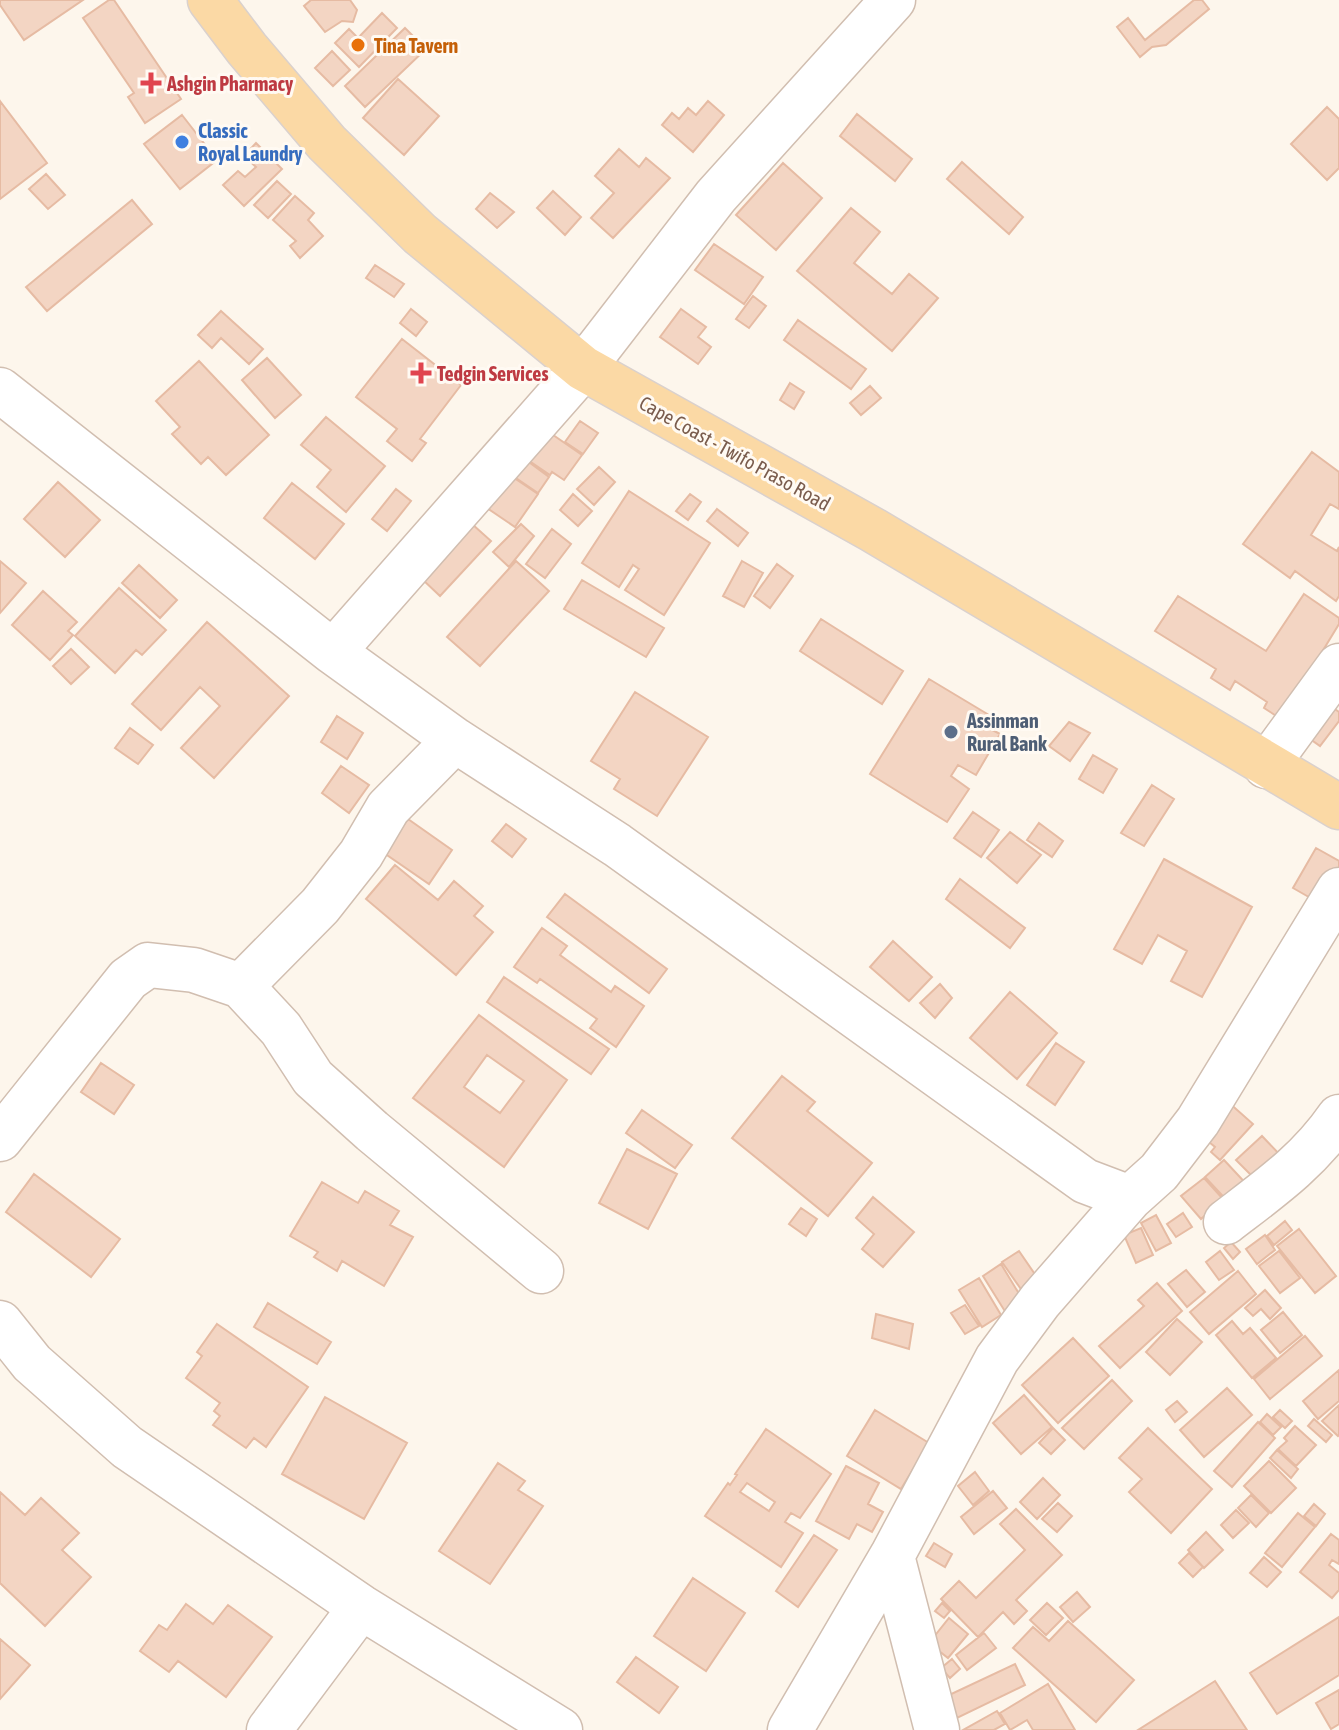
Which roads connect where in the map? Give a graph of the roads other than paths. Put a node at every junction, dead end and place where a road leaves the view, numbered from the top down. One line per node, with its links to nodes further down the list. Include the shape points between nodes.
1 (210, 0): 3 (main road, Cape Coast - Twifo Praso Road, via 327,143 420,234)
2 (893, 0): 3 (street, via 716,196)
3 (583, 368): 5 (street); 8 (main road, Cape Coast - Twifo Praso Road, via 873,530)
4 (0, 390): 5 (street)
5 (333, 652): 7 (street)
6 (1339, 666): 8 (street)
7 (455, 740): 11 (street, via 388,808 361,854 320,906); 14 (street, via 630,854 1085,1181)
8 (1266, 766): 9 (main road, Cape Coast - Twifo Praso Road)
9 (1339, 807)
10 (1339, 890): 14 (street, via 1198,1121 1159,1172)
11 (241, 986): 13 (street, via 194,970 148,965 128,979); 16 (street, via 281,1029 313,1078)
12 (1339, 1117): 15 (street, via 1320,1144)
13 (0, 1139)
14 (1130, 1198): 18 (street, via 997,1359)
15 (1226, 1222)
16 (541, 1271)
17 (0, 1323): 19 (street, via 32,1363 127,1447)
18 (892, 1556): 22 (street); 23 (street)
19 (361, 1607): 20 (street); 21 (street)
20 (269, 1730)
21 (560, 1730)
22 (790, 1730)
23 (937, 1730)

